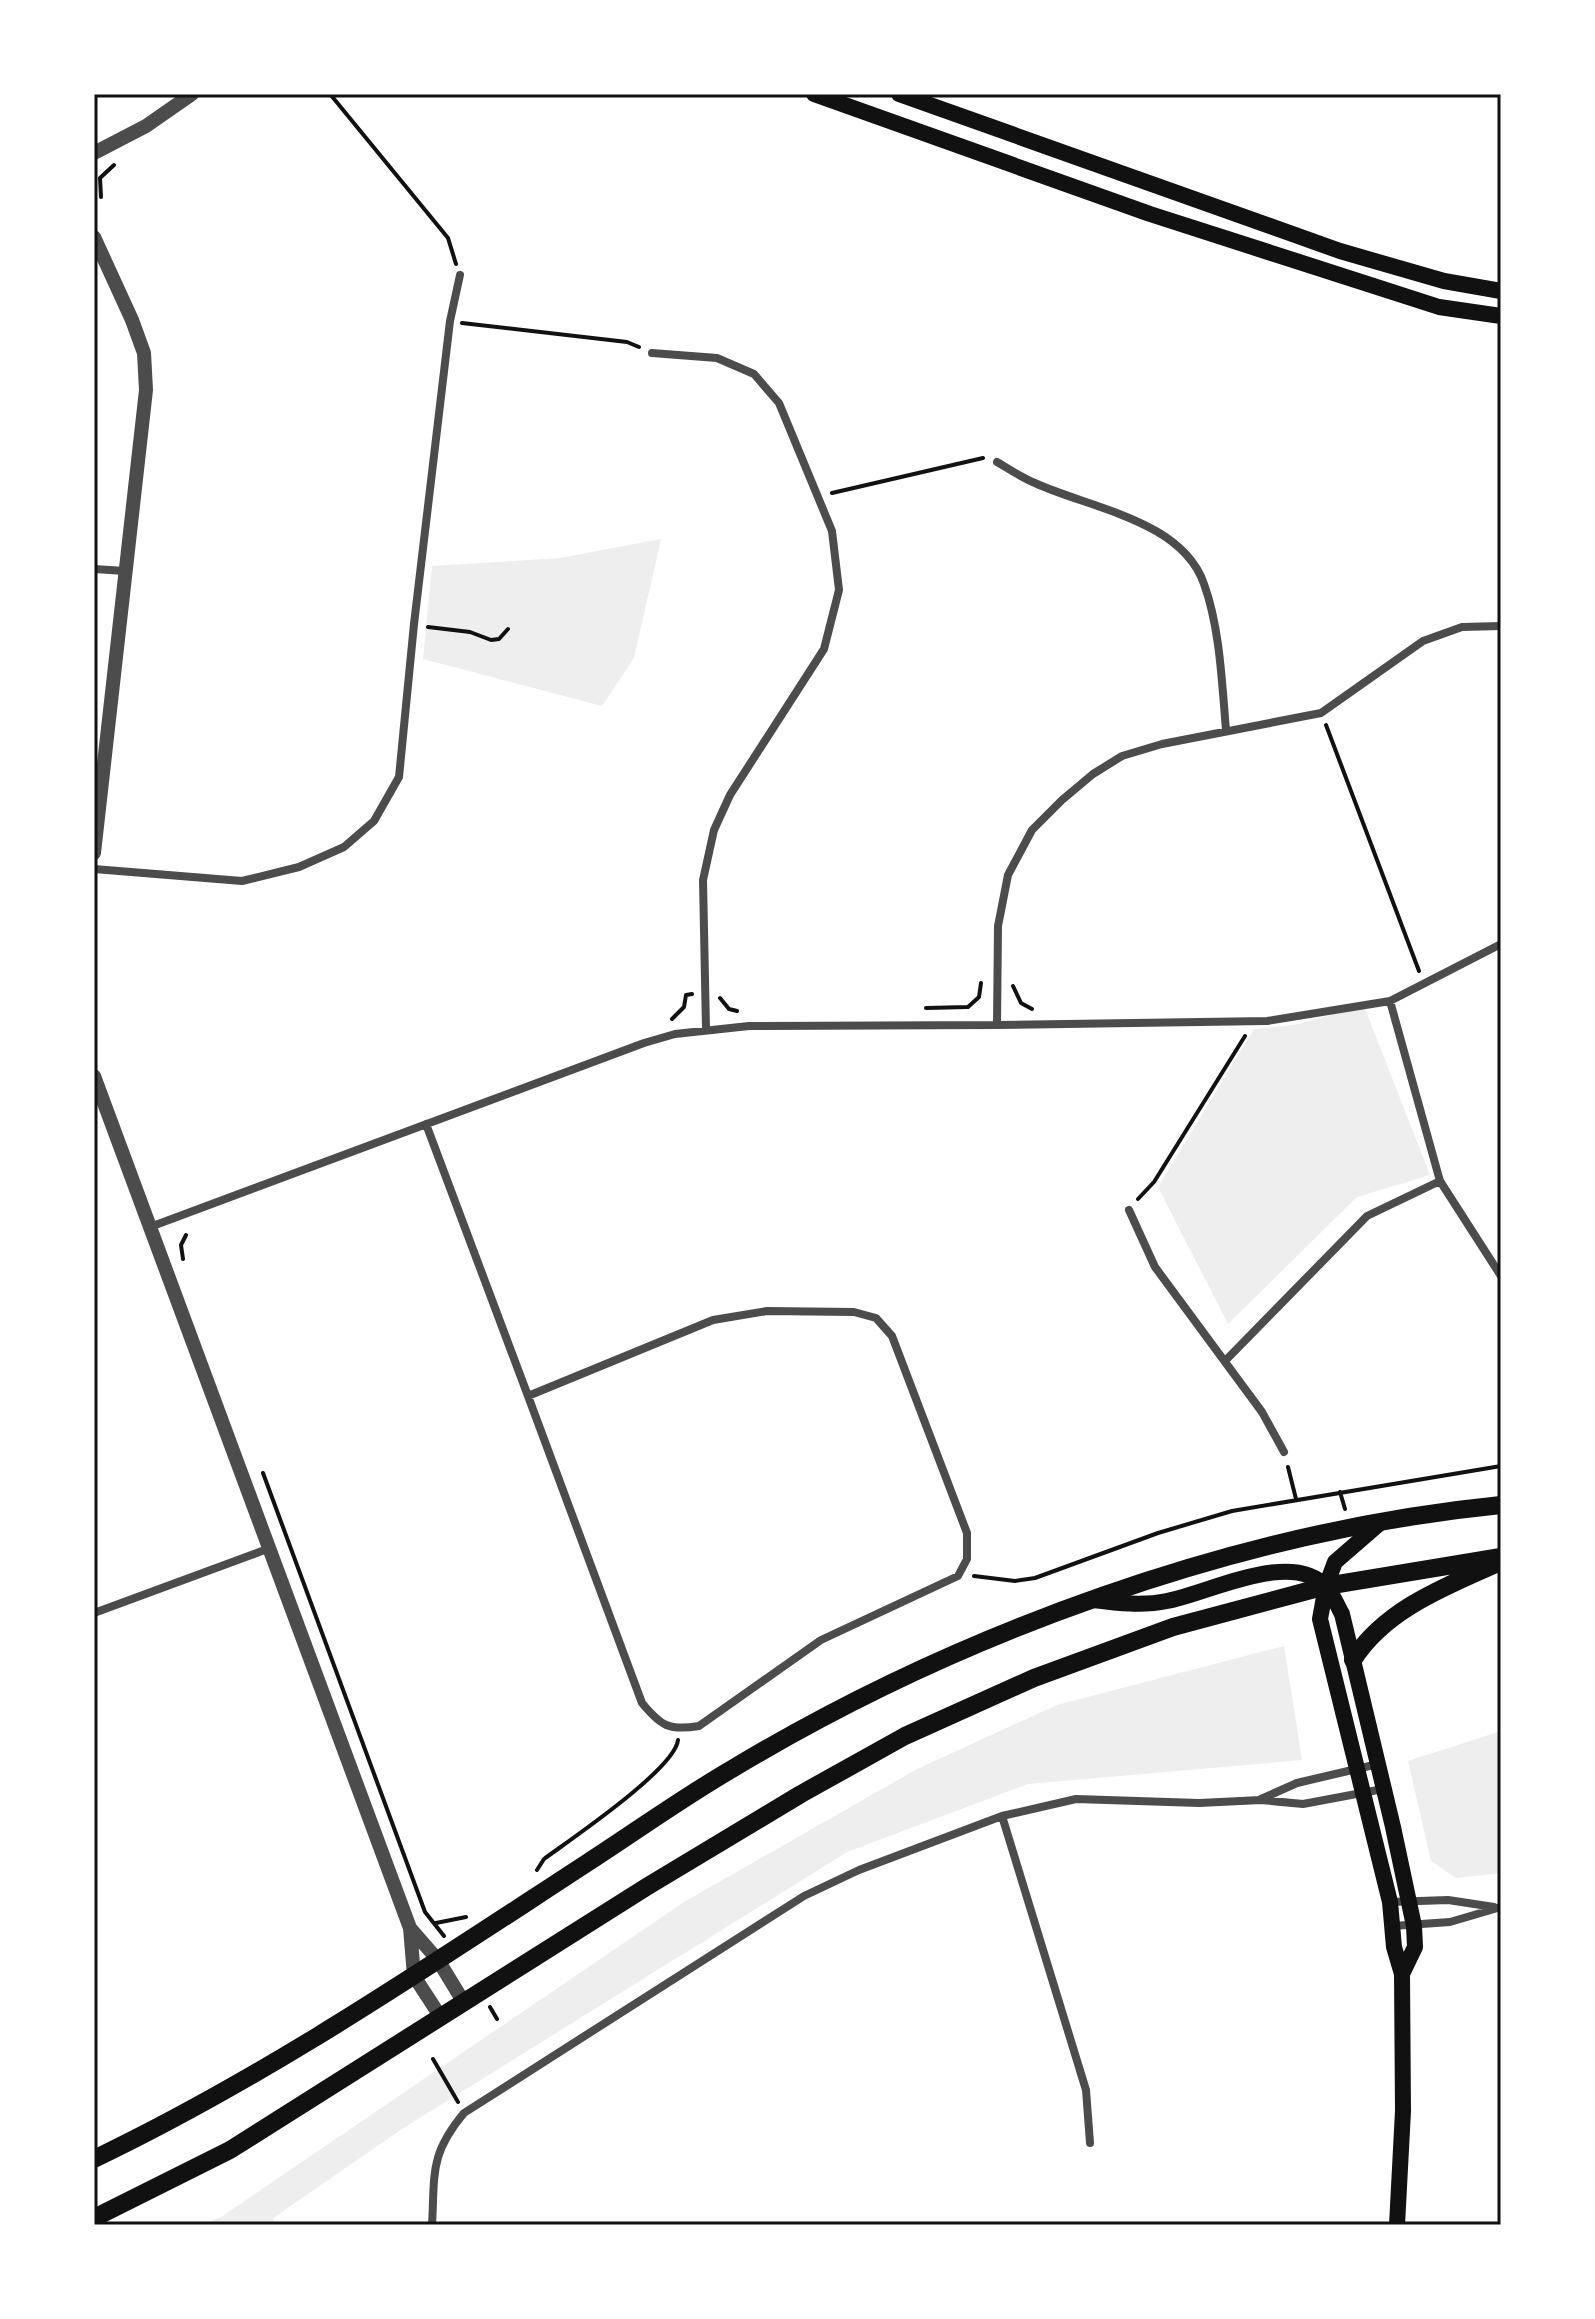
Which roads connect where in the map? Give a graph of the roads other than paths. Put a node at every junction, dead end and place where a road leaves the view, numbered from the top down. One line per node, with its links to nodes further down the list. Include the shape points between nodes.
1 (192, 94): 4 (street)
2 (814, 94): 8 (main road, via 1165,219 1439,307)
3 (899, 94): 7 (main road, via 1340,251 1444,281)
4 (94, 153)
5 (94, 237): 12 (street, via 144,353 146,390)
6 (460, 275): 16 (street, via 450,321 399,777 374,821 344,847 299,867 242,881)
7 (1501, 291)
8 (1501, 316)
9 (652, 353): 20 (street, via 717,358 754,374 779,403 832,531 839,590 824,649 730,795 714,830 703,880)
10 (997, 462): 14 (street, via 1033,483 1155,529 1183,552 1204,582 1218,648)
11 (94, 569): 12 (street)
12 (125, 571): 15 (street)
13 (1501, 626): 14 (street, via 1462,627 1423,641 1321,713)
14 (1226, 730): 19 (street, via 1122,756 1093,774 1032,830 1008,875 998,926)
15 (94, 853)
16 (94, 869)
17 (1501, 944): 18 (street)
18 (1390, 1001): 19 (street, via 1267,1021); 23 (street)
19 (997, 1025): 20 (street)
20 (706, 1029): 22 (street, via 644,1043)
21 (94, 1076): 25 (street)
22 (426, 1124): 25 (street); 28 (street)
23 (1440, 1181): 26 (street); 27 (street, via 1367,1216)
24 (1129, 1210): 27 (street, via 1155,1267)
25 (150, 1227): 32 (street)
26 (1501, 1276)
27 (1226, 1360): 29 (street)
28 (528, 1396): 28 (street, via 642,1703 658,1722 679,1730 699,1726 821,1640 958,1576 967,1559 967,1533 892,1336 876,1318 854,1312 767,1311 713,1320)
29 (1284, 1452)
30 (1501, 1505): 31 (highway)
31 (1381, 1522): 34 (main road, via 1335,1562); 35 (highway, via 1220,1559)
32 (270, 1548): 36 (street); 49 (street)
33 (1501, 1559): 34 (highway); 37 (highway, via 1413,1605 1375,1632)
34 (1326, 1586): 35 (main road, via 1286,1570 1165,1602); 37 (main road, via 1342,1614); 39 (main road, via 1320,1619); 53 (highway, via 1173,1627 1034,1678 905,1736 788,1801)
35 (1093, 1600): 50 (highway, via 957,1652 801,1729)
36 (94, 1613)
37 (1353, 1660): 38 (main road)
38 (1378, 1764): 39 (street); 40 (main road)
39 (1357, 1769): 41 (main road); 42 (street, via 1297,1783)
40 (1384, 1788): 41 (street); 44 (main road)
41 (1364, 1793): 42 (street, via 1303,1804); 45 (main road)
42 (1261, 1800): 43 (street, via 1076,1799)
43 (1002, 1816): 55 (street, via 1086,2090); 58 (street, via 804,1896 464,2113 445,2135 436,2157)
44 (1409, 1900): 45 (street); 46 (street); 48 (main road)
45 (1390, 1902): 47 (main road)
46 (1500, 1907): 48 (street)
47 (1393, 1926): 48 (street); 51 (main road)
48 (1414, 1926): 51 (main road, via 1415,1947)
49 (410, 1928): 50 (street); 52 (street)
50 (438, 1960): 52 (highway); 53 (street)
51 (1402, 1974): 59 (main road)
52 (414, 1976): 54 (street); 56 (highway, via 236,2085)
53 (463, 2001): 54 (highway)
54 (440, 2016): 57 (highway, via 230,2150)
55 (1090, 2143)
56 (94, 2159)
57 (94, 2218)
58 (432, 2225)
59 (1397, 2225)

